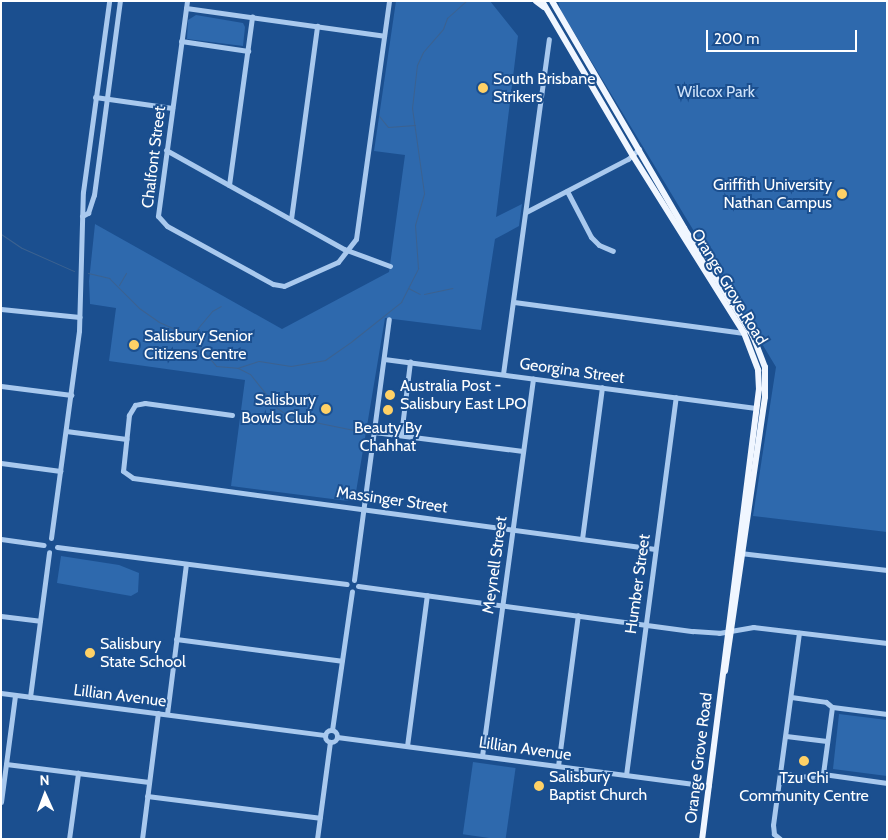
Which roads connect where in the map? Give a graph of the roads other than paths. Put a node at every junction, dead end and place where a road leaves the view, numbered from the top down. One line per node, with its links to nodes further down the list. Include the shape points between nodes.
1 (109, 1): 15 (street)
2 (120, 1): 16 (street)
3 (187, 1): 8 (street, Chalfont Street)
4 (389, 1): 11 (street)
5 (536, 1): 7 (main road)
6 (552, 1): 18 (main road, Orange Grove Road)
7 (543, 4): 20 (main road, Orange Grove Road)
8 (186, 8): 9 (street); 13 (street, Chalfont Street)
9 (252, 17): 10 (street); 14 (street)
10 (317, 26): 11 (street); 25 (street)
11 (384, 36): 26 (street, via 357,233)
12 (549, 39): 23 (street)
13 (181, 41): 14 (street); 17 (street, Chalfont Street)
14 (248, 51): 21 (street)
15 (95, 97): 16 (street); 24 (street)
16 (107, 99): 17 (street); 24 (street, via 94,195 88,213)
17 (172, 108): 19 (street, Chalfont Street)
18 (639, 149): 20 (street); 62 (main road, Orange Grove Road, via 753,336 765,366 765,397)
19 (166, 150): 21 (street); 26 (street, Chalfont Street, via 158,212 167,226 278,286 299,282 338,262)
20 (632, 156): 22 (street); 33 (main road, Orange Grove Road)
21 (229, 185): 25 (street)
22 (567, 191): 23 (street); 27 (street, via 591,237)
23 (526, 212): 29 (street)
24 (82, 216): 31 (street)
25 (291, 219): 26 (street)
26 (349, 251): 28 (street)
27 (613, 251)
28 (390, 266)
29 (514, 302): 34 (street); 38 (street)
30 (1, 309): 31 (street)
31 (80, 317): 42 (street)
32 (389, 319): 36 (street)
33 (736, 321): 34 (street, via 733,327); 35 (main road, Orange Grove Road)
34 (725, 330): 35 (street)
35 (744, 333): 44 (main road, Orange Grove Road, via 758,370)
36 (384, 359): 37 (street, Georgina Street); 47 (street)
37 (410, 362): 38 (street, Georgina Street); 48 (street)
38 (503, 374): 39 (street, Georgina Street)
39 (533, 378): 41 (street, Georgina Street); 50 (street, Meynell Street)
40 (1, 386): 42 (street)
41 (602, 387): 43 (street, Georgina Street); 57 (street)
42 (71, 395): 46 (street)
43 (676, 397): 44 (street, Georgina Street); 60 (street, Humber Street)
44 (756, 408): 62 (main road, Orange Grove Road)
45 (232, 415): 49 (street, via 145,403 135,405 129,415)
46 (66, 431): 49 (street); 52 (street)
47 (374, 432): 48 (street); 53 (street)
48 (401, 435): 50 (street)
49 (126, 439): 53 (street, Massinger Street, via 125,475)
50 (523, 451): 54 (street, Meynell Street)
51 (1, 463): 52 (street)
52 (60, 471): 55 (street)
53 (363, 509): 54 (street, Massinger Street); 65 (street)
54 (512, 530): 57 (street, Massinger Street); 70 (street, Meynell Street)
55 (51, 538): 58 (street); 59 (street)
56 (1, 539): 58 (street)
57 (582, 539): 60 (street, Massinger Street)
58 (44, 545): 61 (street)
59 (57, 547): 61 (street); 63 (street)
60 (656, 549): 74 (street, Humber Street)
61 (49, 552): 73 (street)
62 (740, 553): 64 (street); 75 (main road, Orange Grove Road); 76 (main road, Orange Grove Road)
63 (186, 564): 66 (street); 78 (street)
64 (887, 570)
65 (354, 580): 66 (street); 67 (street)
66 (347, 584): 68 (street)
67 (358, 586): 68 (street); 69 (street)
68 (352, 591): 80 (street)
69 (427, 595): 70 (street); 96 (street)
70 (502, 605): 71 (street); 97 (street, Meynell Street)
71 (578, 615): 74 (street); 99 (street)
72 (1, 616): 73 (street)
73 (40, 621): 84 (street)
74 (646, 624): 76 (street); 103 (street, Humber Street)
75 (733, 630): 76 (street); 77 (street, via 753,627); 81 (main road, Orange Grove Road)
76 (726, 632): 81 (main road, Orange Grove Road)
77 (799, 633): 79 (street); 85 (street)
78 (176, 640): 80 (street); 88 (street)
79 (887, 643)
80 (342, 661): 90 (street)
81 (722, 682): 106 (main road, Orange Grove Road)
82 (1, 693): 83 (street, Lillian Avenue)
83 (15, 695): 84 (street, Lillian Avenue); 98 (street)
84 (30, 697): 87 (street, Lillian Avenue)
85 (791, 697): 86 (street, via 826,702); 92 (street)
86 (832, 707): 89 (street); 94 (street)
87 (158, 713): 88 (street, Lillian Avenue); 104 (street)
88 (167, 714): 91 (street, Lillian Avenue)
89 (887, 714)
90 (332, 730): 91 (street); 93 (street)
91 (325, 735): 95 (street)
92 (786, 736): 94 (street); 101 (street)
93 (337, 737): 95 (street); 96 (street, Lillian Avenue)
94 (827, 741): 102 (street)
95 (330, 742): 109 (street)
96 (407, 746): 97 (street, Lillian Avenue)
97 (482, 756): 99 (street, Lillian Avenue)
98 (6, 764): 100 (street); 108 (street)
99 (558, 766): 103 (street, Lillian Avenue)
100 (78, 773): 104 (street); 110 (street)
101 (780, 773): 102 (street, via 815,778); 114 (street, via 774,834)
102 (823, 774): 105 (street)
103 (626, 775): 106 (street, Lillian Avenue)
104 (149, 782): 107 (street)
105 (887, 783)
106 (709, 786): 113 (main road, Orange Grove Road)
107 (148, 796): 109 (street); 111 (street)
108 (1, 802)
109 (320, 818): 112 (street)
110 (69, 839)
111 (142, 839)
112 (318, 839)
113 (702, 839)
114 (780, 839)

